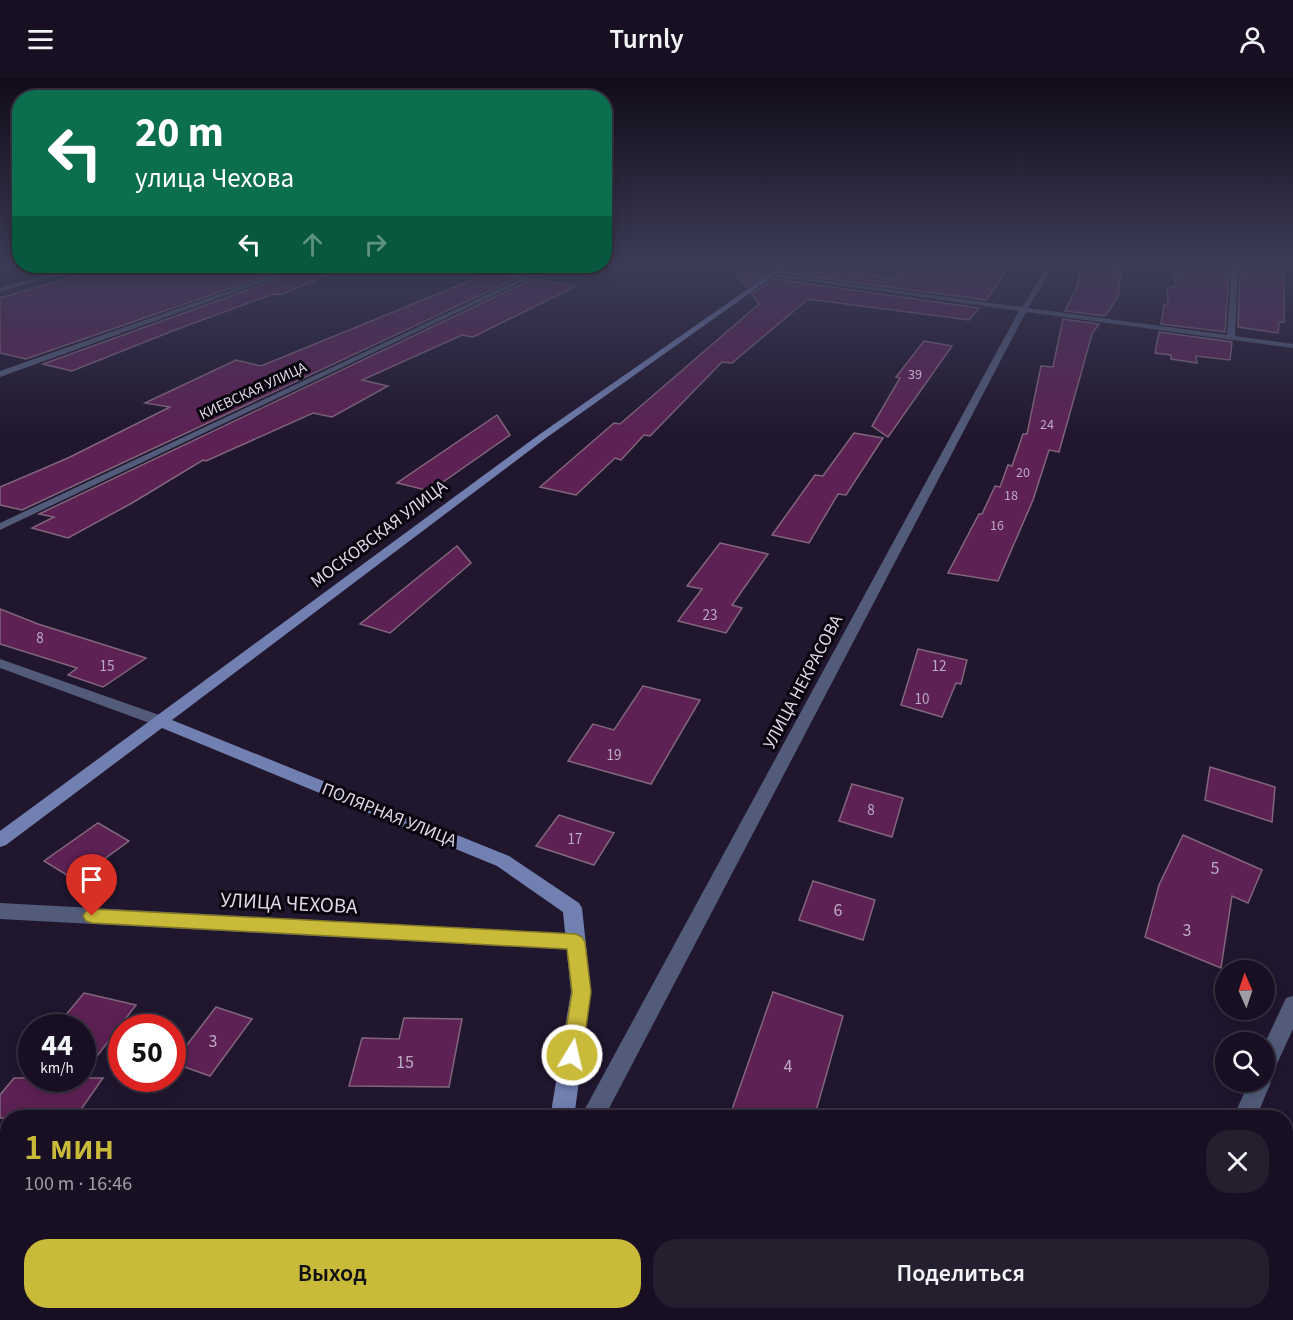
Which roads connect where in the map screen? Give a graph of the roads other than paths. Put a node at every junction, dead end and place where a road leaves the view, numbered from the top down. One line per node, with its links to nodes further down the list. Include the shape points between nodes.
1 (141, 324): 9 (street)
2 (429, 324): 10 (street, КИЕВСКАЯ УЛИЦА)
3 (702, 324): 12 (main road, МОСКОВСКАЯ УЛИЦА, via 543,436)
4 (1016, 324): 20 (street, УЛИЦА НЕКРАСОВА)
5 (1131, 324): 7 (street)
6 (1232, 324): 7 (street)
7 (1231, 338): 8 (street)
8 (1293, 346)
9 (0, 374)
10 (0, 527)
11 (0, 663): 12 (street, ПОЛЯРНАЯ УЛИЦА)
12 (160, 721): 13 (main road, МОСКОВСКАЯ УЛИЦА); 15 (main road, ПОЛЯРНАЯ УЛИЦА, via 503,861 572,909)
13 (0, 840)
14 (0, 911): 15 (street, УЛИЦА ЧЕХОВА)
15 (576, 942): 19 (main road, ПОЛЯРНАЯ УЛИЦА, via 581,992)
16 (1293, 1005): 17 (street)
17 (1275, 1046)
18 (1256, 1092): 21 (street)
19 (563, 1110)
20 (595, 1110)
21 (1248, 1110)

